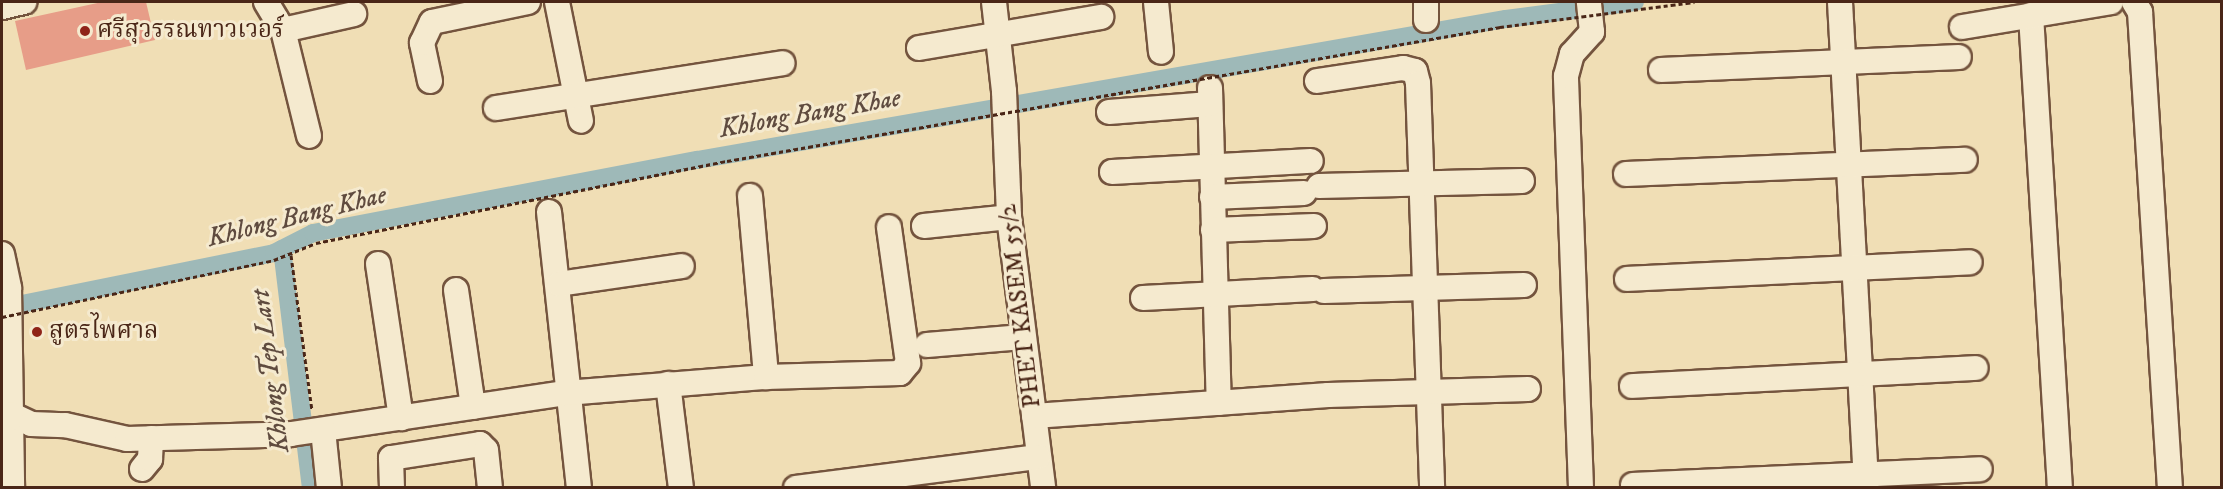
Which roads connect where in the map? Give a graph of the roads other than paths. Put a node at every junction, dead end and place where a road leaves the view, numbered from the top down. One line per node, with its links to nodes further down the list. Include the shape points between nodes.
1 (24, 2): 10 (street)
2 (266, 2): 16 (street)
3 (528, 2): 24 (street, via 432,22 422,43)
4 (557, 2): 26 (street)
5 (994, 2): 17 (street, PHET KASEM 55/2)
6 (1156, 2): 19 (street)
7 (1840, 2): 21 (street)
8 (2111, 2): 13 (street)
9 (2134, 2): 94 (street, via 2140,12)
10 (2, 6)
11 (1591, 11): 92 (street, via 1592,32 1572,54 1566,76)
12 (354, 14): 16 (street)
13 (2031, 15): 15 (street); 93 (street)
14 (1101, 16): 17 (street)
15 (1962, 27)
16 (283, 30): 30 (street)
17 (999, 35): 18 (street); 42 (street, PHET KASEM 55/2)
18 (919, 48)
19 (1161, 52)
20 (1959, 57): 21 (street)
21 (1844, 62): 23 (street); 33 (street)
22 (782, 63): 26 (street)
23 (1661, 70)
24 (430, 81)
25 (1317, 81): 38 (street, via 1404,68 1415,71)
26 (575, 96): 27 (street); 29 (street)
27 (496, 108)
28 (1109, 112): 34 (street, via 1210,96)
29 (581, 121)
30 (309, 136)
31 (1965, 160): 33 (street)
32 (1311, 161): 34 (street)
33 (1849, 165): 36 (street); 51 (street)
34 (1212, 166): 35 (street); 40 (street)
35 (1112, 172)
36 (1626, 174)
37 (1522, 181): 38 (street)
38 (1421, 184): 40 (street); 55 (street)
39 (750, 196): 64 (street)
40 (1212, 197): 46 (street)
41 (549, 212): 53 (street)
42 (1009, 217): 43 (street); 60 (street, PHET KASEM 55/2)
43 (924, 226)
44 (1314, 226): 46 (street)
45 (889, 227): 64 (street, via 908,363 904,371)
46 (1213, 230): 57 (street)
47 (2, 254): 59 (street, via 9,288)
48 (1970, 262): 51 (street)
49 (378, 264): 74 (street)
50 (682, 267): 53 (street)
51 (1855, 268): 52 (street); 63 (street)
52 (1627, 279)
53 (559, 284): 69 (street)
54 (1524, 285): 55 (street)
55 (1425, 288): 57 (street); 68 (street)
56 (456, 290): 71 (street)
57 (1215, 293): 58 (street); 70 (street)
58 (1143, 298)
59 (7, 319): 72 (street)
60 (1023, 337): 61 (street); 73 (street, PHET KASEM 55/2)
61 (927, 345)
62 (1976, 368): 63 (street)
63 (1860, 373): 66 (street); 81 (street)
64 (766, 377): 65 (street)
65 (668, 384): 69 (street); 88 (street)
66 (1632, 386)
67 (1528, 389): 68 (street)
68 (1429, 392): 70 (street); 91 (street)
69 (566, 393): 71 (street); 87 (street)
70 (1219, 403): 73 (street)
71 (473, 407): 74 (street)
72 (7, 409): 76 (street, via 31,424); 83 (street)
73 (1034, 416): 78 (street, PHET KASEM 55/2)
74 (393, 419): 75 (street); 77 (street)
75 (310, 432): 76 (street); 84 (street)
76 (151, 438): 80 (street, via 150,459)
77 (391, 458): 85 (street); 86 (street, via 480,444 486,450)
78 (1038, 458): 89 (street); 90 (street, PHET KASEM 55/2)
79 (1980, 469): 81 (street)
80 (142, 470)
81 (1866, 482): 82 (street)
82 (1633, 485)
83 (12, 488)
84 (329, 488)
85 (392, 488)
86 (490, 488)
87 (579, 488)
88 (681, 488)
89 (796, 488)
90 (1043, 488)
91 (1432, 488)
92 (1581, 488)
93 (2060, 488)
94 (2170, 488)

